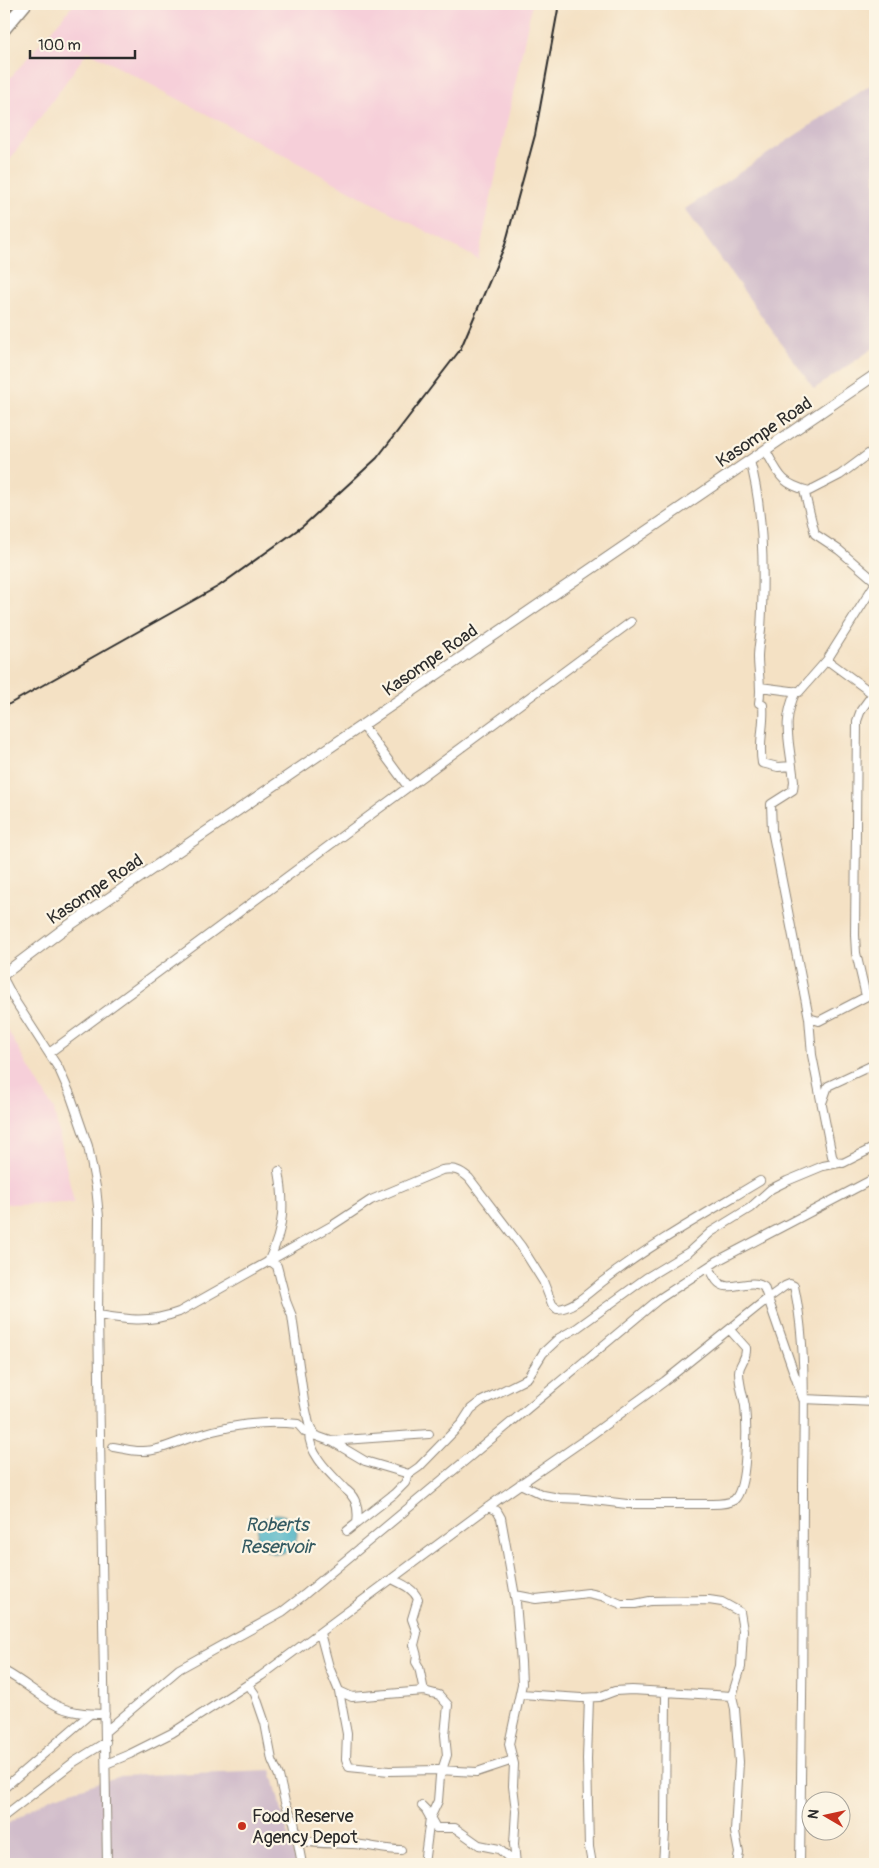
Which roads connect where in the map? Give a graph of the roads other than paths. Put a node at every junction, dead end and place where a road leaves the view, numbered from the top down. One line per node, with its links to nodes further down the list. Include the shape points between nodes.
1 (25, 4): 2 (highway)
2 (4, 29)
3 (875, 375): 5 (street, Kasompe Road)
4 (875, 448): 7 (street, via 840,475 816,489)
5 (766, 451): 6 (street, Kasompe Road); 7 (street, via 787,483)
6 (750, 461): 11 (street, via 760,512); 14 (street, Kasompe Road)
7 (804, 490): 8 (street, via 815,534)
8 (875, 582): 10 (street)
9 (631, 622): 16 (street)
10 (827, 660): 12 (street, via 802,691); 13 (street)
11 (760, 687): 12 (street); 15 (street, via 759,704 763,706 764,716 760,733 762,763)
12 (796, 691): 15 (street, via 789,706 787,726)
13 (874, 693): 20 (street, via 861,710 858,721 855,935)
14 (363, 726): 16 (street); 17 (street, Kasompe Road, via 69,926)
15 (792, 766): 21 (street, via 792,790 771,804 772,830)
16 (408, 787): 22 (street)
17 (4, 974)
18 (4, 980): 22 (street)
19 (875, 992): 20 (street)
20 (866, 996): 21 (street, via 819,1021)
21 (809, 1018): 24 (street, via 812,1055)
22 (49, 1053): 33 (street, via 70,1094 88,1146 96,1187)
23 (875, 1064): 24 (street, via 828,1086)
24 (822, 1105): 26 (street, via 832,1156)
25 (875, 1147): 26 (street)
26 (839, 1163): 41 (street, via 823,1166 771,1190 750,1208 711,1232 689,1252 559,1338 543,1353 528,1376 471,1409 456,1429)
27 (279, 1171): 30 (street, via 284,1196 281,1226)
28 (875, 1178): 31 (street)
29 (760, 1180): 30 (street, via 618,1270 565,1308 557,1309 552,1304 543,1281 521,1246 460,1170 442,1170 372,1200)
30 (269, 1260): 33 (street, via 178,1312 161,1318 134,1320); 37 (street, via 277,1266 292,1316)
31 (709, 1266): 32 (street, via 720,1284 759,1284 764,1287); 59 (street, via 659,1299 282,1612 179,1669)
32 (767, 1299): 34 (street); 35 (street); 35 (street, via 785,1286 794,1286 800,1323)
33 (98, 1315): 58 (street)
34 (730, 1330): 42 (street, via 590,1436); 42 (street, via 746,1348 747,1355 739,1370 744,1405 745,1460 740,1492 733,1500 712,1504 628,1504 543,1495)
35 (803, 1399): 36 (street); 77 (street)
36 (875, 1402)
37 (311, 1434): 39 (street); 40 (street, via 298,1424 260,1422 141,1451); 44 (street, via 309,1442 316,1456 357,1503)
38 (429, 1434): 39 (street)
39 (329, 1441): 41 (street, via 366,1461)
40 (113, 1446)
41 (409, 1474): 44 (street, via 394,1494)
42 (520, 1484): 43 (street)
43 (488, 1506): 46 (street); 47 (street, via 501,1518)
44 (357, 1523): 45 (street)
45 (347, 1531)
46 (392, 1579): 48 (street); 52 (street, via 410,1588 418,1599 412,1619 417,1633 414,1645 416,1662)
47 (515, 1595): 54 (street, via 521,1662); 55 (street, via 536,1599 588,1594 621,1604 709,1600 734,1607 740,1612 743,1630 741,1667)
48 (320, 1633): 50 (street); 51 (street)
49 (4, 1671): 57 (street, via 64,1709)
50 (248, 1684): 62 (street, via 172,1733); 68 (street, via 265,1723 272,1760 294,1822)
51 (339, 1690): 52 (street, via 352,1697); 63 (street, via 349,1767 389,1771)
52 (424, 1691): 63 (street, via 439,1695 448,1705 447,1754)
53 (666, 1692): 55 (street); 56 (street, via 615,1691); 75 (street)
54 (520, 1694): 56 (street); 61 (street, via 509,1744)
55 (732, 1696): 76 (street, via 739,1762 735,1832 739,1853)
56 (589, 1698): 74 (street, via 587,1759)
57 (90, 1714): 58 (street); 64 (street)
58 (105, 1714): 59 (street)
59 (106, 1731): 60 (street)
60 (106, 1742): 62 (street); 66 (street, via 74,1762)
61 (513, 1760): 63 (street, via 477,1772); 73 (street)
62 (106, 1764): 70 (street)
63 (442, 1770): 67 (street, via 438,1801)
64 (4, 1788)
65 (422, 1806): 67 (street)
66 (4, 1816)
67 (430, 1818): 72 (street); 73 (street, via 436,1828 455,1828 479,1845 499,1849)
68 (297, 1840): 69 (street); 71 (street)
69 (401, 1850)
70 (107, 1864)
71 (302, 1864)
72 (424, 1864)
73 (516, 1864)
74 (592, 1864)
75 (663, 1864)
76 (737, 1864)
77 (800, 1864)

